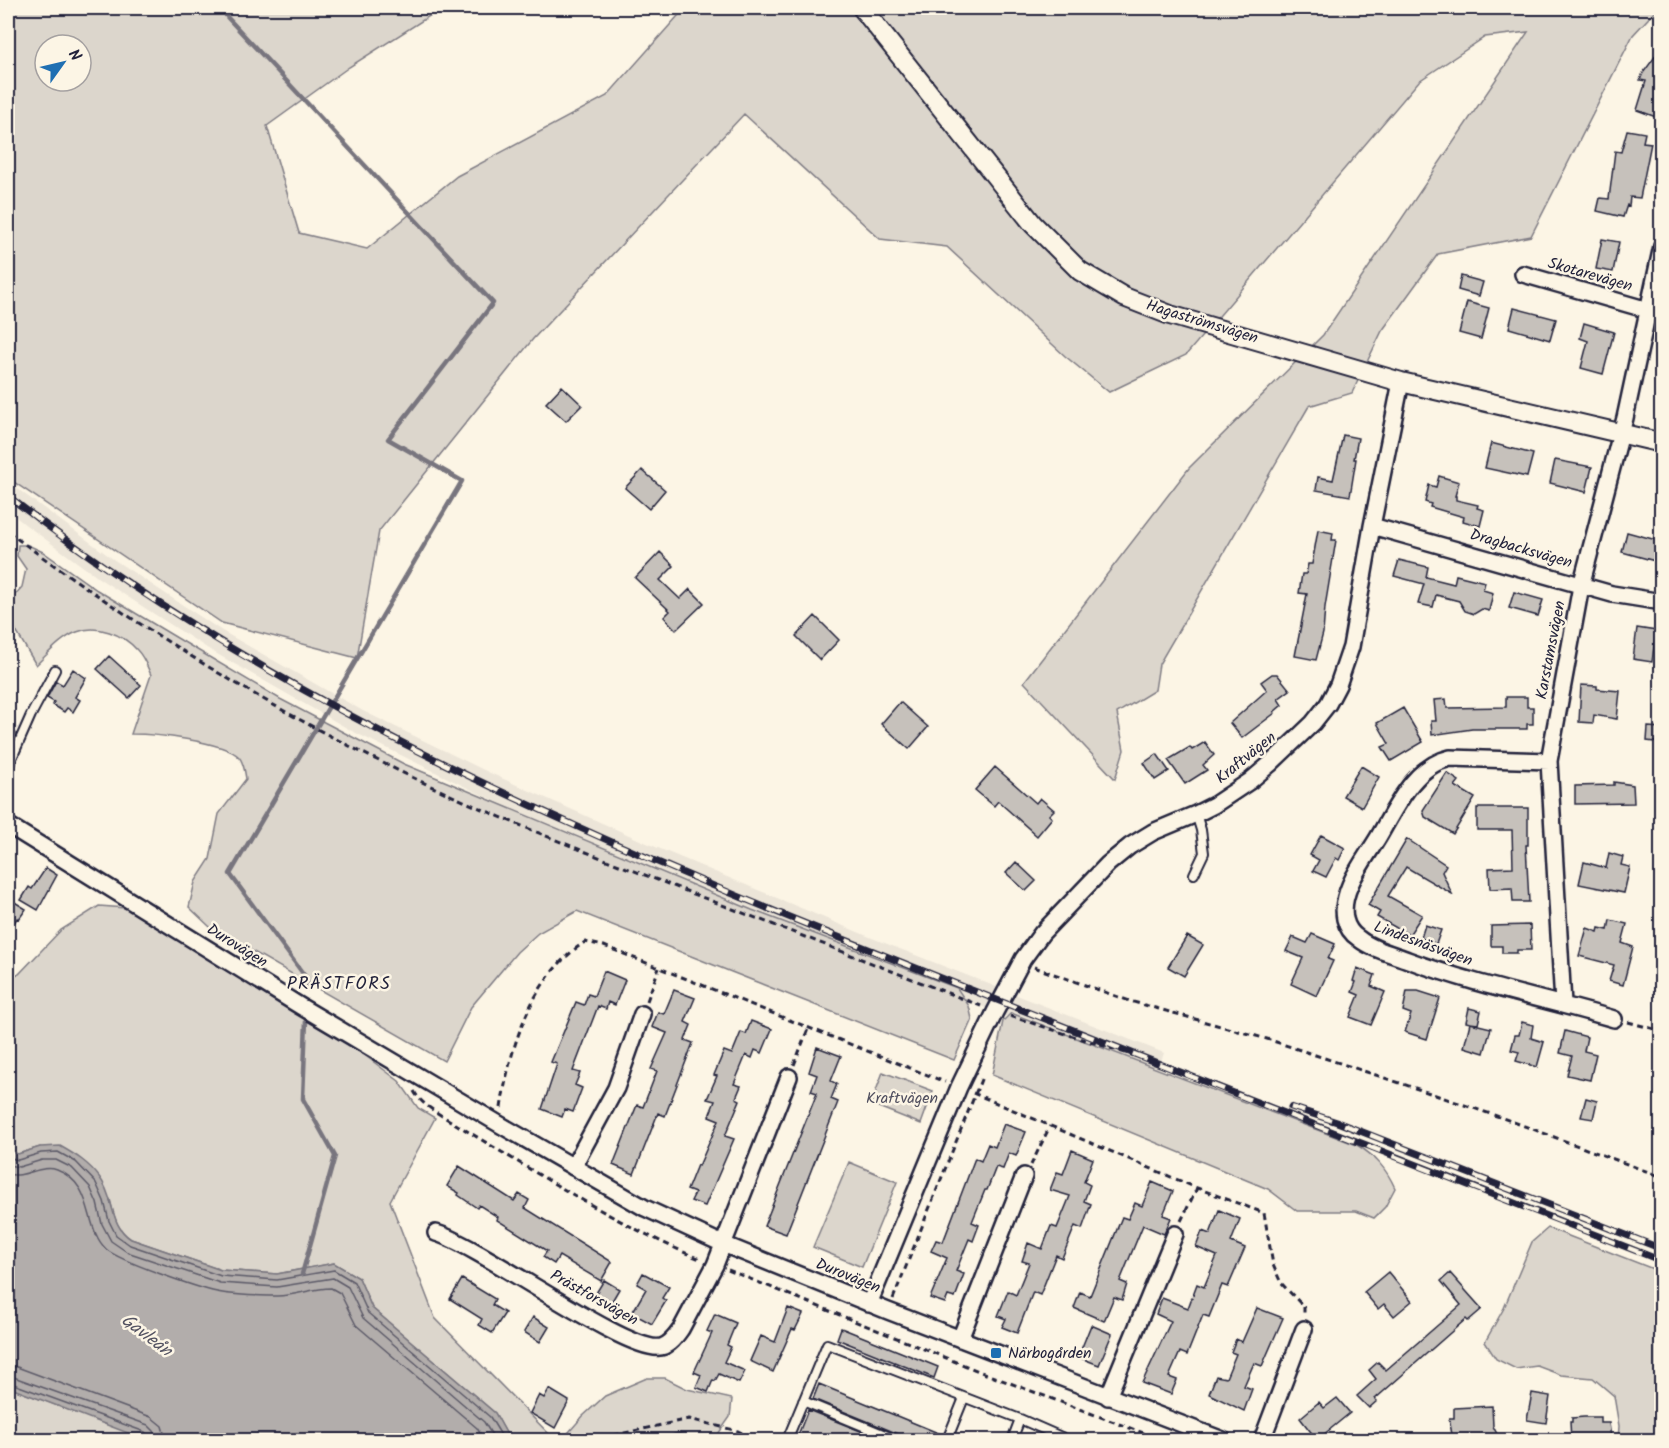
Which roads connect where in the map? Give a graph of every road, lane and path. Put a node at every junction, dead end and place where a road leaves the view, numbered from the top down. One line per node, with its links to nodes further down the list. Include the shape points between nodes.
1 (862, 8): 5 (street, Hagaströmsvägen, via 1033,224 1080,271 1124,297 1170,315)
2 (1662, 246): 4 (street, Karstamsvägen)
3 (1523, 274): 4 (street, Skotarevägen)
4 (1655, 312): 6 (street, Karstamsvägen)
5 (1401, 382): 6 (street, Hagaströmsvägen); 8 (street, Kraftvägen)
6 (1619, 434): 7 (street, Hagaströmsvägen); 10 (street, Karstamsvägen)
7 (1662, 444)
8 (1372, 526): 10 (street, Dragbacksvägen); 15 (street, Kraftvägen, via 1351,647 1328,704 1270,764)
9 (8, 532): 21 (path, via 184,653 380,762 597,857)
10 (1581, 585): 11 (street, Dragbacksvägen); 13 (street, Karstamsvägen)
11 (1662, 602)
12 (56, 670): 14 (lane, via 30,715)
13 (1549, 761): 20 (street, Karstamsvägen); 20 (street, Lindesnäsvägen, via 1450,758 1435,762 1406,790 1354,878 1345,918 1358,939 1375,948 1491,988)
14 (8, 768)
15 (1197, 814): 17 (lane, via 1204,853); 18 (street, Kraftvägen, via 1153,832 1108,864 1042,933)
16 (8, 825): 28 (street, Durovägen)
17 (1194, 874)
18 (1021, 962): 21 (street, Kraftvägen); 36 (path, via 1130,1001 1268,1039 1439,1096)
19 (659, 968): 22 (path); 24 (path); 32 (path, via 585,942 561,960 534,999 513,1045)
20 (1563, 1004): 23 (street, Lindesnäsvägen)
21 (994, 1012): 26 (path); 30 (street, Kraftvägen)
22 (642, 1014): 34 (street, via 616,1088)
23 (1614, 1019): 25 (path)
24 (808, 1028): 29 (path); 30 (path)
25 (1662, 1031)
26 (1160, 1064)
27 (985, 1070): 31 (path)
28 (417, 1075): 32 (street, Durovägen); 41 (path, via 411,1083 416,1095 454,1123 640,1233)
29 (789, 1077): 40 (street)
30 (958, 1087): 31 (path); 42 (street, Kraftvägen)
31 (976, 1094): 33 (path); 43 (path)
32 (499, 1124): 34 (street, Durovägen)
33 (1050, 1126): 35 (path); 37 (path)
34 (573, 1167): 40 (street, Durovägen, via 645,1208)
35 (1024, 1176): 45 (street)
36 (1662, 1177)
37 (1197, 1188): 39 (path); 44 (path, via 1264,1213 1273,1264 1281,1283 1304,1307)
38 (436, 1233): 41 (street, Prästforsvägen, via 451,1237 598,1324 651,1347 661,1347 675,1338)
39 (1175, 1234): 46 (street)
40 (723, 1244): 41 (street, Prästforsvägen); 42 (street, Durovägen)
41 (715, 1265): 57 (path)
42 (869, 1304): 43 (street, Durovägen)
43 (888, 1311): 45 (street, Durovägen)
44 (1304, 1329): 59 (street)
45 (960, 1339): 46 (street, Durovägen)
46 (1108, 1397): 58 (street, Durovägen)
47 (964, 1398): 48 (lane, via 827,1344); 49 (lane); 54 (lane)
48 (803, 1401): 52 (lane); 53 (lane)
49 (1020, 1419): 55 (lane); 56 (lane)
50 (593, 1440): 51 (path, via 689,1419)
51 (758, 1440)
52 (786, 1440)
53 (897, 1440)
54 (946, 1440)
55 (1012, 1440)
56 (1068, 1440)
57 (1162, 1440)
58 (1223, 1440)
59 (1262, 1440)

